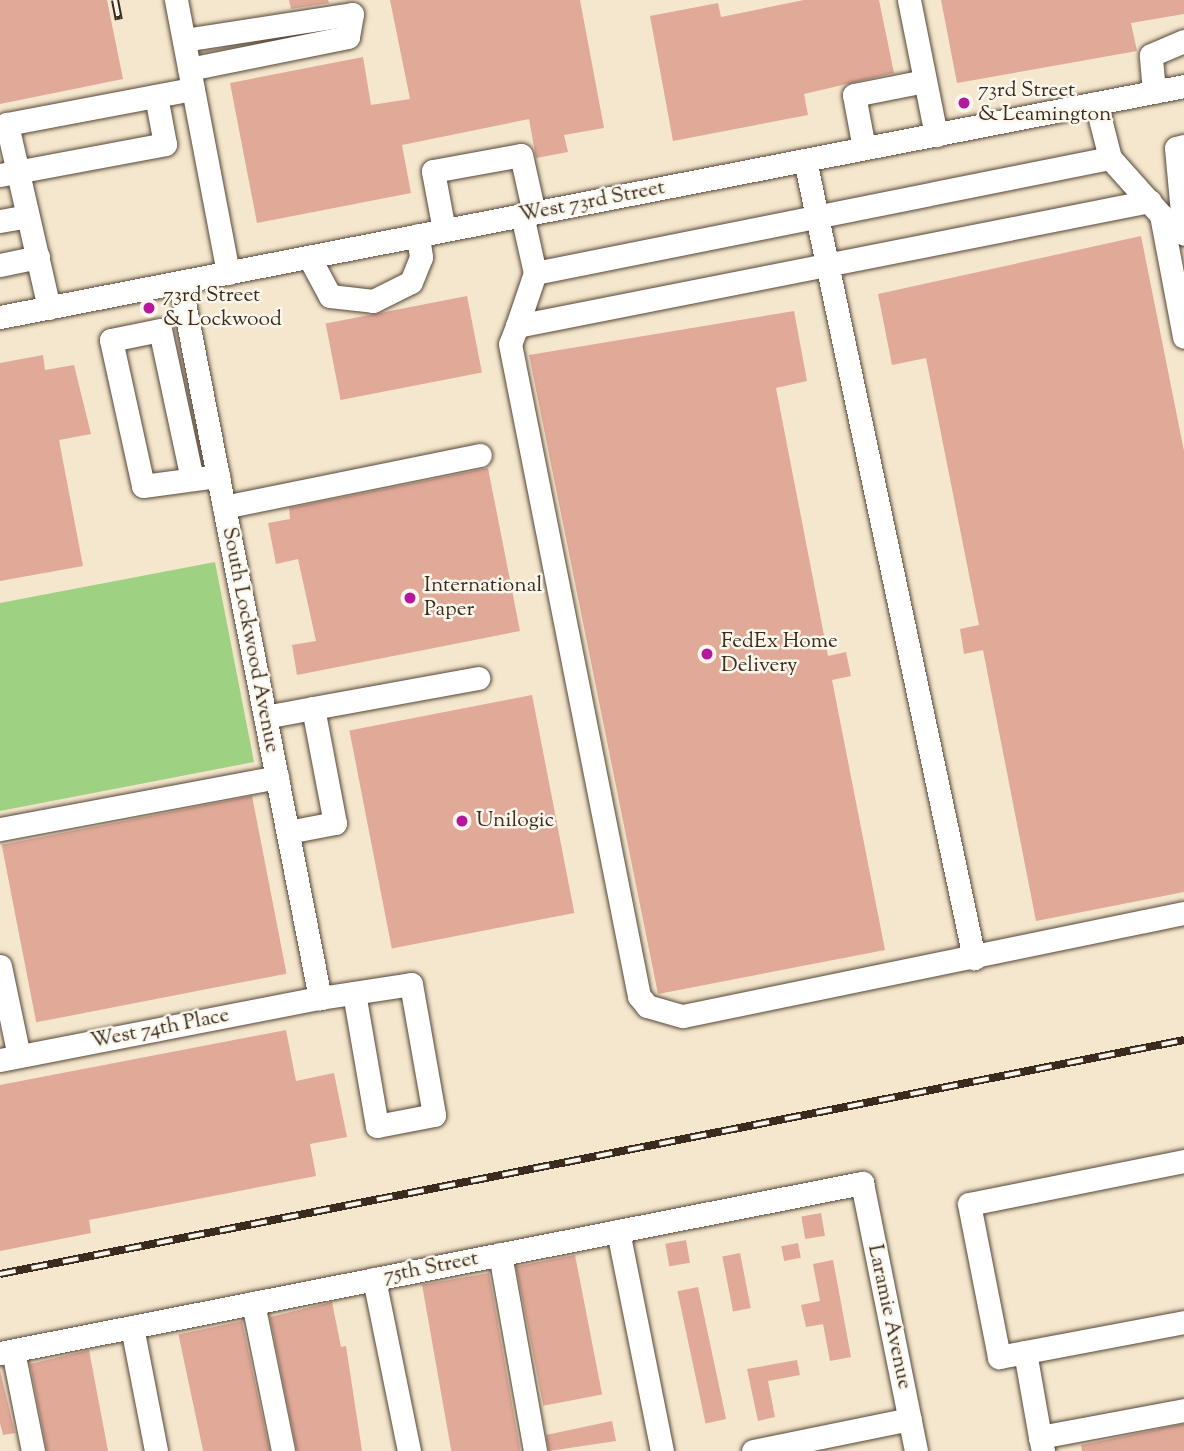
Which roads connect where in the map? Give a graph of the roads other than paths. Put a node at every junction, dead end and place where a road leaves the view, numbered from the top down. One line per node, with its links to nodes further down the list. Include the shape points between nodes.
1 (176, 0): 3 (street)
2 (909, 0): 6 (street)
3 (184, 40): 5 (street); 5 (street, via 352,14 348,37)
4 (1184, 41): 8 (street, via 1151,55)
5 (191, 79): 9 (street); 30 (street)
6 (925, 81): 11 (street); 14 (street, via 854,95)
7 (1184, 86): 8 (street, West 73rd Street)
8 (1154, 92): 10 (street, West 73rd Street)
9 (156, 96): 12 (street, via 7,124); 17 (street, via 165,144)
10 (1096, 103): 11 (street, West 73rd Street); 15 (street)
11 (936, 135): 14 (street, West 73rd Street)
12 (5, 136): 17 (street)
13 (1184, 146): 24 (street, via 1176,148)
14 (864, 148): 16 (street, West 73rd Street)
15 (1110, 158): 18 (street); 21 (street)
16 (805, 160): 19 (street, West 73rd Street); 21 (street)
17 (9, 173): 20 (street)
18 (1150, 201): 28 (street); 36 (street, via 1161,215)
19 (528, 214): 23 (street, West 73rd Street); 23 (street, via 521,155 433,171); 31 (street)
20 (28, 216): 22 (street); 26 (street)
21 (822, 216): 28 (street); 31 (street)
22 (0, 221)
23 (444, 230): 25 (street, West 73rd Street)
24 (1184, 234)
25 (418, 235): 27 (street, West 73rd Street); 27 (street, via 421,257 411,282 373,301 330,296)
26 (38, 257): 29 (street); 33 (street)
27 (309, 257): 30 (street, West 73rd Street)
28 (831, 263): 35 (street); 48 (street)
29 (0, 264)
30 (228, 273): 32 (street, West 73rd Street)
31 (535, 273): 35 (street)
32 (180, 282): 33 (street, West 73rd Street); 38 (street, South Lockwood Avenue)
33 (49, 307): 34 (street, West 73rd Street)
34 (0, 317)
35 (517, 326): 48 (street, via 510,344 639,996 663,1015 683,1016)
36 (1184, 337)
37 (480, 455): 40 (street)
38 (218, 476): 39 (street); 40 (street, South Lockwood Avenue)
39 (192, 480): 39 (street, via 143,486 111,340 160,330)
40 (224, 507): 43 (street, South Lockwood Avenue)
41 (478, 678): 42 (street)
42 (313, 708): 43 (street); 46 (street, via 335,823)
43 (265, 717): 44 (street, South Lockwood Avenue)
44 (277, 778): 45 (street); 46 (street, South Lockwood Avenue)
45 (0, 830)
46 (288, 832): 51 (street, South Lockwood Avenue)
47 (1184, 913): 48 (street)
48 (974, 958)
49 (0, 966): 52 (street)
50 (354, 993): 50 (street, West 74th Place, via 411,984 434,1115 377,1126); 51 (street, West 74th Place)
51 (320, 998): 52 (street, West 74th Place)
52 (9, 1058)
53 (1184, 1161): 62 (street, via 969,1204 999,1357)
54 (862, 1183): 55 (street, 75th Street); 64 (street, Laramie Avenue)
55 (618, 1231): 56 (street, 75th Street); 71 (street)
56 (500, 1254): 57 (street, 75th Street); 70 (street)
57 (374, 1279): 58 (street, 75th Street); 69 (street)
58 (253, 1303): 60 (street, 75th Street); 68 (street)
59 (1184, 1322): 62 (street)
60 (132, 1327): 61 (street, 75th Street); 67 (street)
61 (7, 1352): 66 (street)
62 (1025, 1352): 65 (street)
63 (1184, 1410): 65 (street)
64 (910, 1419): 72 (street); 73 (street, Laramie Avenue)
65 (1042, 1444)
66 (33, 1451)
67 (156, 1451)
68 (283, 1451)
69 (409, 1451)
70 (535, 1451)
71 (662, 1451)
72 (753, 1451)
73 (916, 1451)

